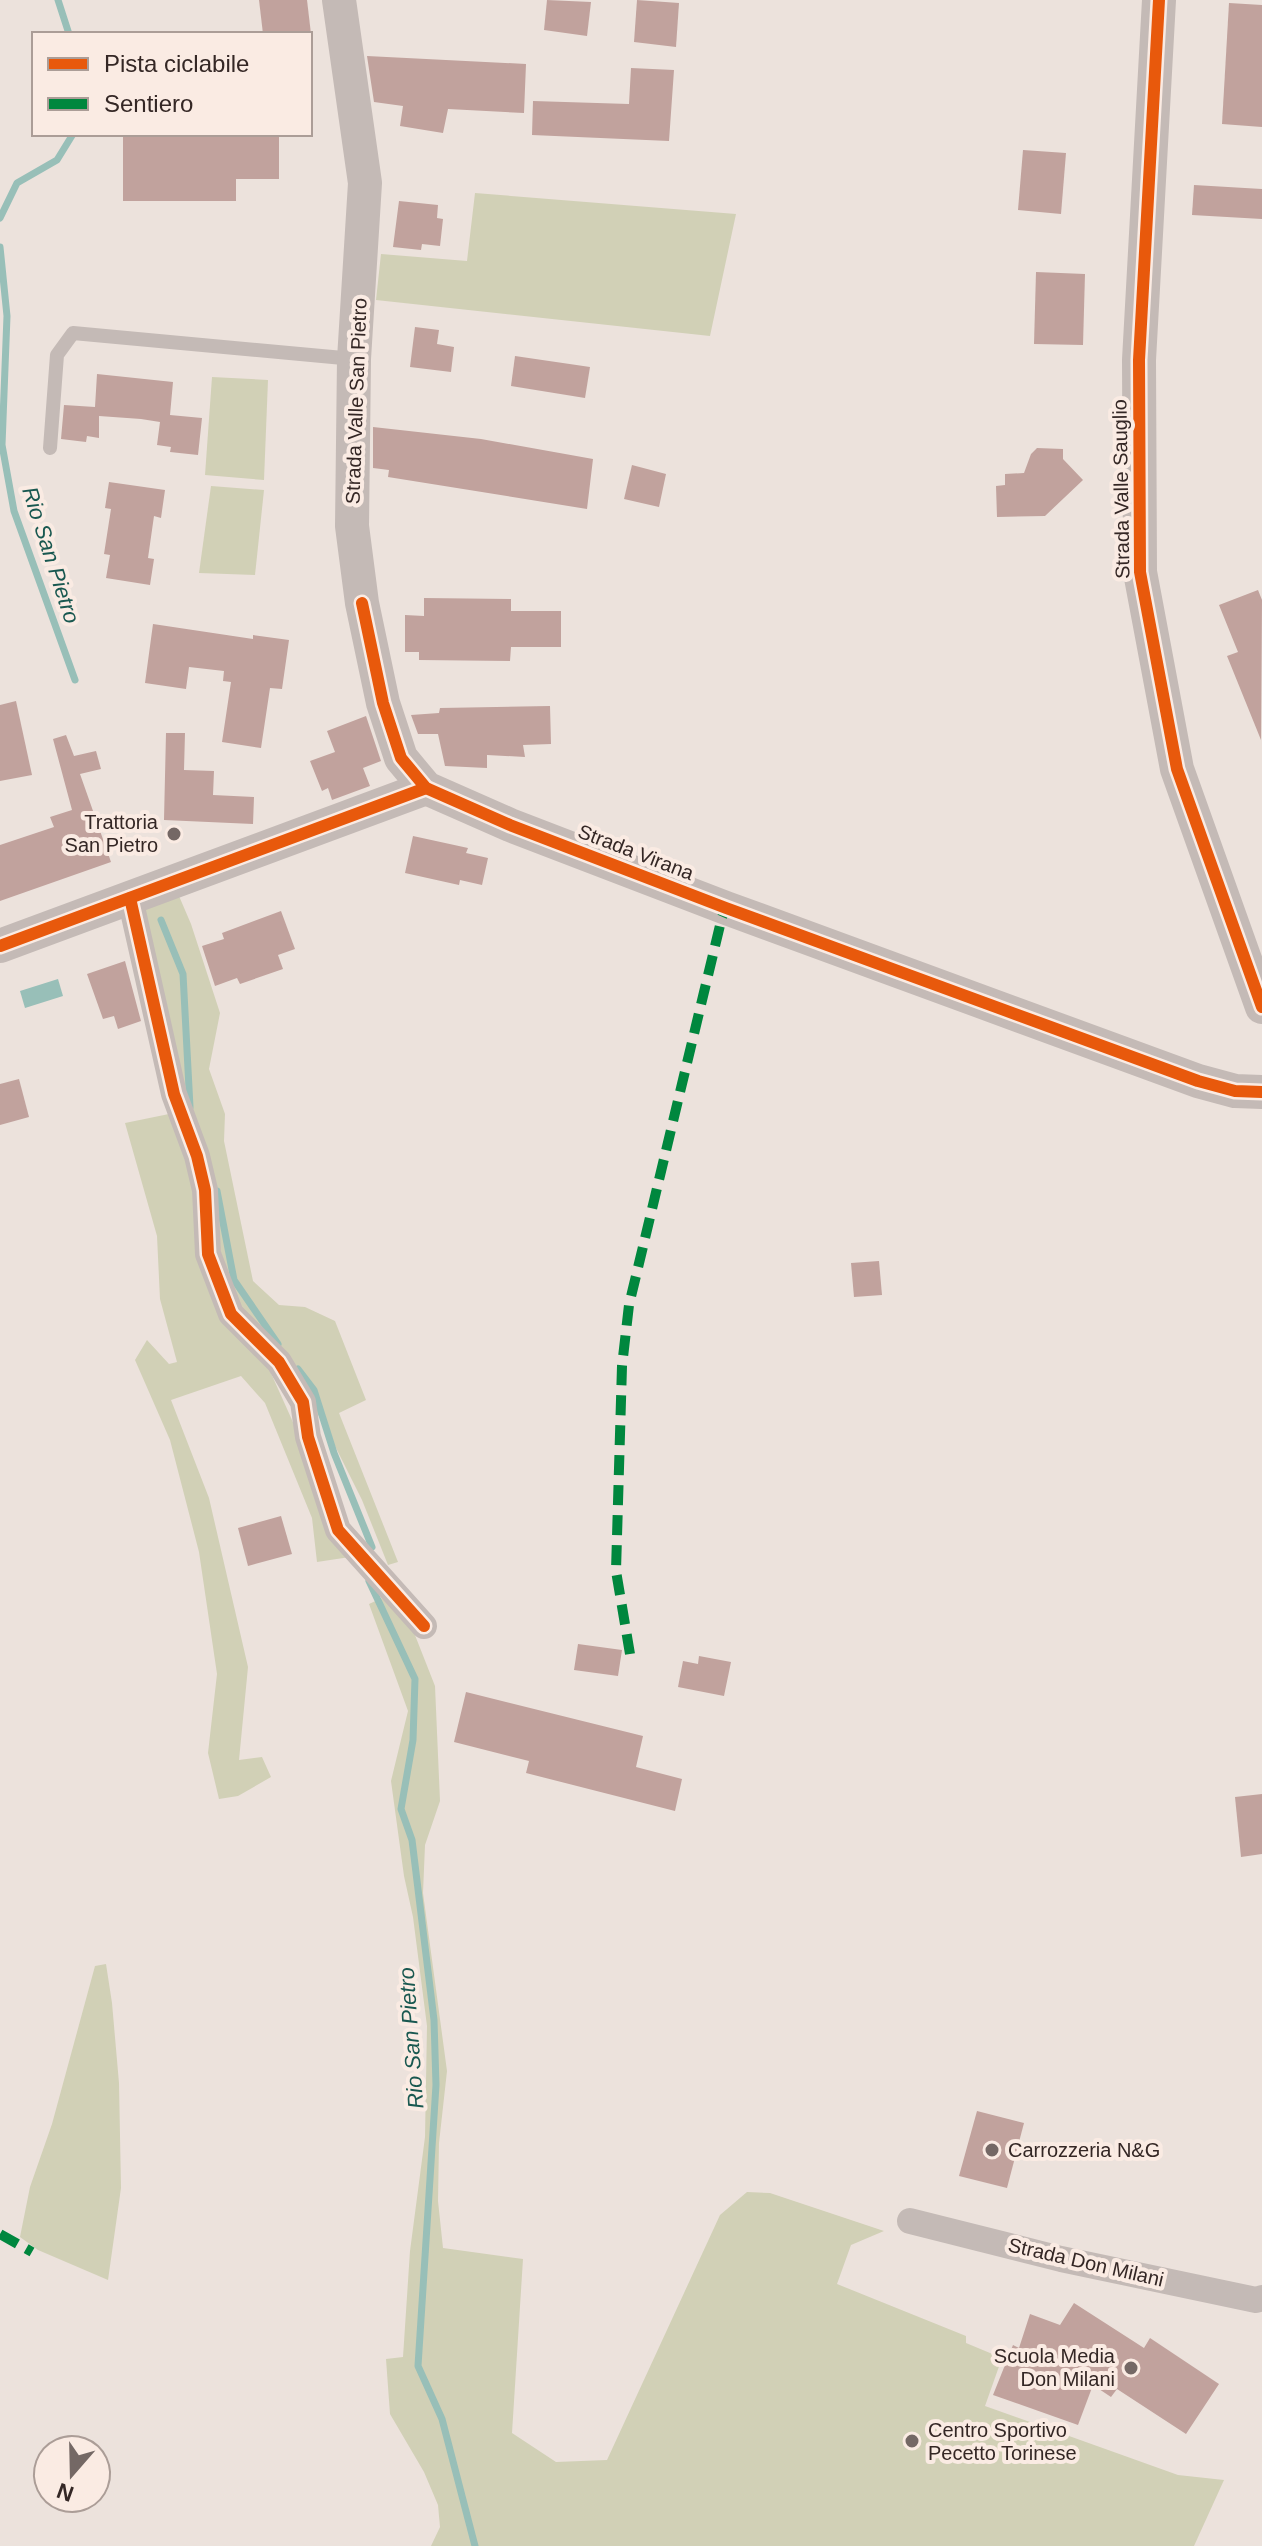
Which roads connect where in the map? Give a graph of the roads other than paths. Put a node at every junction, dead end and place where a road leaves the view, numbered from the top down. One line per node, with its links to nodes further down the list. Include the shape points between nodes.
1 (339, 0): 3 (street, Strada Valle San Pietro, via 365,183)
2 (1159, 0): 8 (street, Strada Valle Sauglio, via 1139,360 1140,572 1177,769)
3 (354, 359): 4 (lane, via 73,333 57,355); 5 (street, Strada Valle San Pietro, via 352,526 362,603 383,703 401,758)
4 (50, 448)
5 (426, 788): 6 (street); 9 (street, Strada Virana, via 726,908 1198,1081)
6 (130, 898): 7 (street); 10 (street, via 174,1094 205,1190 208,1254 231,1314 279,1362 303,1402 308,1437 338,1530)
7 (0, 946)
8 (1262, 1007)
9 (1262, 1092)
10 (424, 1626)
11 (910, 2221): 12 (street, Strada Don Milani, via 1061,2259)
12 (1262, 2298)

